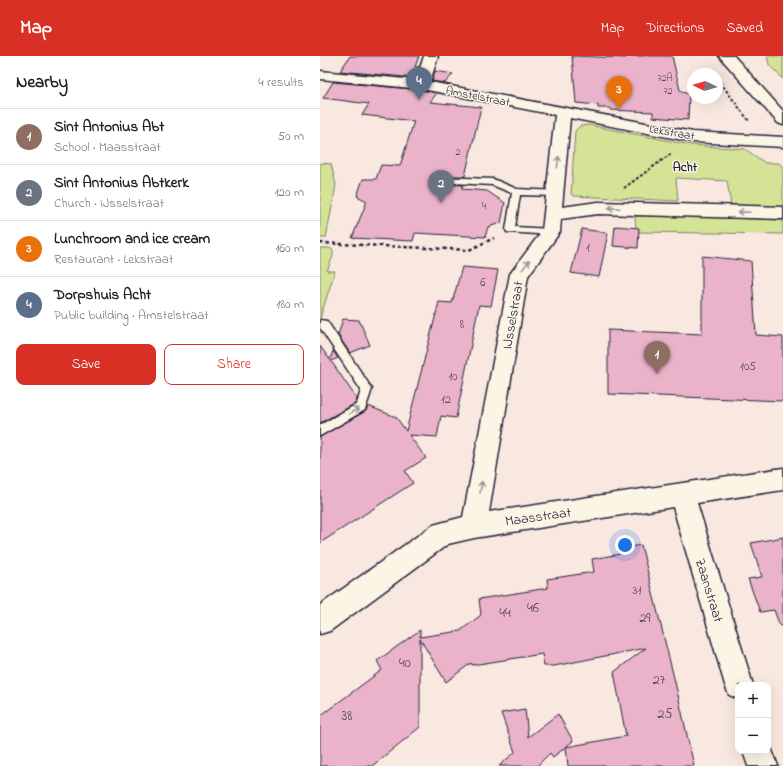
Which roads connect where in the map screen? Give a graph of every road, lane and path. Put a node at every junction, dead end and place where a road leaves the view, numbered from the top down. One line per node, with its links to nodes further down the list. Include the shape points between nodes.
1 (431, 56): 4 (street)
2 (726, 56): 7 (street)
3 (320, 75): 4 (street, Amstelstraat)
4 (422, 85): 6 (street, Amstelstraat)
5 (723, 86): 9 (path)
6 (563, 112): 8 (street, Lekstraat); 13 (street, one-way to 6)
7 (783, 120)
8 (693, 137): 9 (street, Lekstraat); 14 (path)
9 (764, 141): 10 (street, Lekstraat)
10 (783, 142)
11 (437, 180): 12 (lane, via 493,182)
12 (516, 192): 13 (lane); 17 (lane)
13 (555, 193): 16 (street)
14 (598, 208): 15 (street, one-way to 14); 16 (street)
15 (783, 213)
16 (552, 223): 17 (lane); 23 (street, IJsselstraat, one-way to 16, via 519,274)
17 (510, 230): 18 (path, via 469,250)
18 (320, 243)
19 (320, 324): 20 (lane, one-way to 19, via 361,407 367,389 323,324)
20 (320, 431)
21 (783, 479): 22 (street, Maasstraat)
22 (682, 495): 23 (street, Maasstraat); 25 (street, Zaanstraat)
23 (474, 526): 24 (street, Maasstraat, via 442,534)
24 (320, 621)
25 (738, 682)
26 (759, 754): 27 (street)
27 (763, 766)

